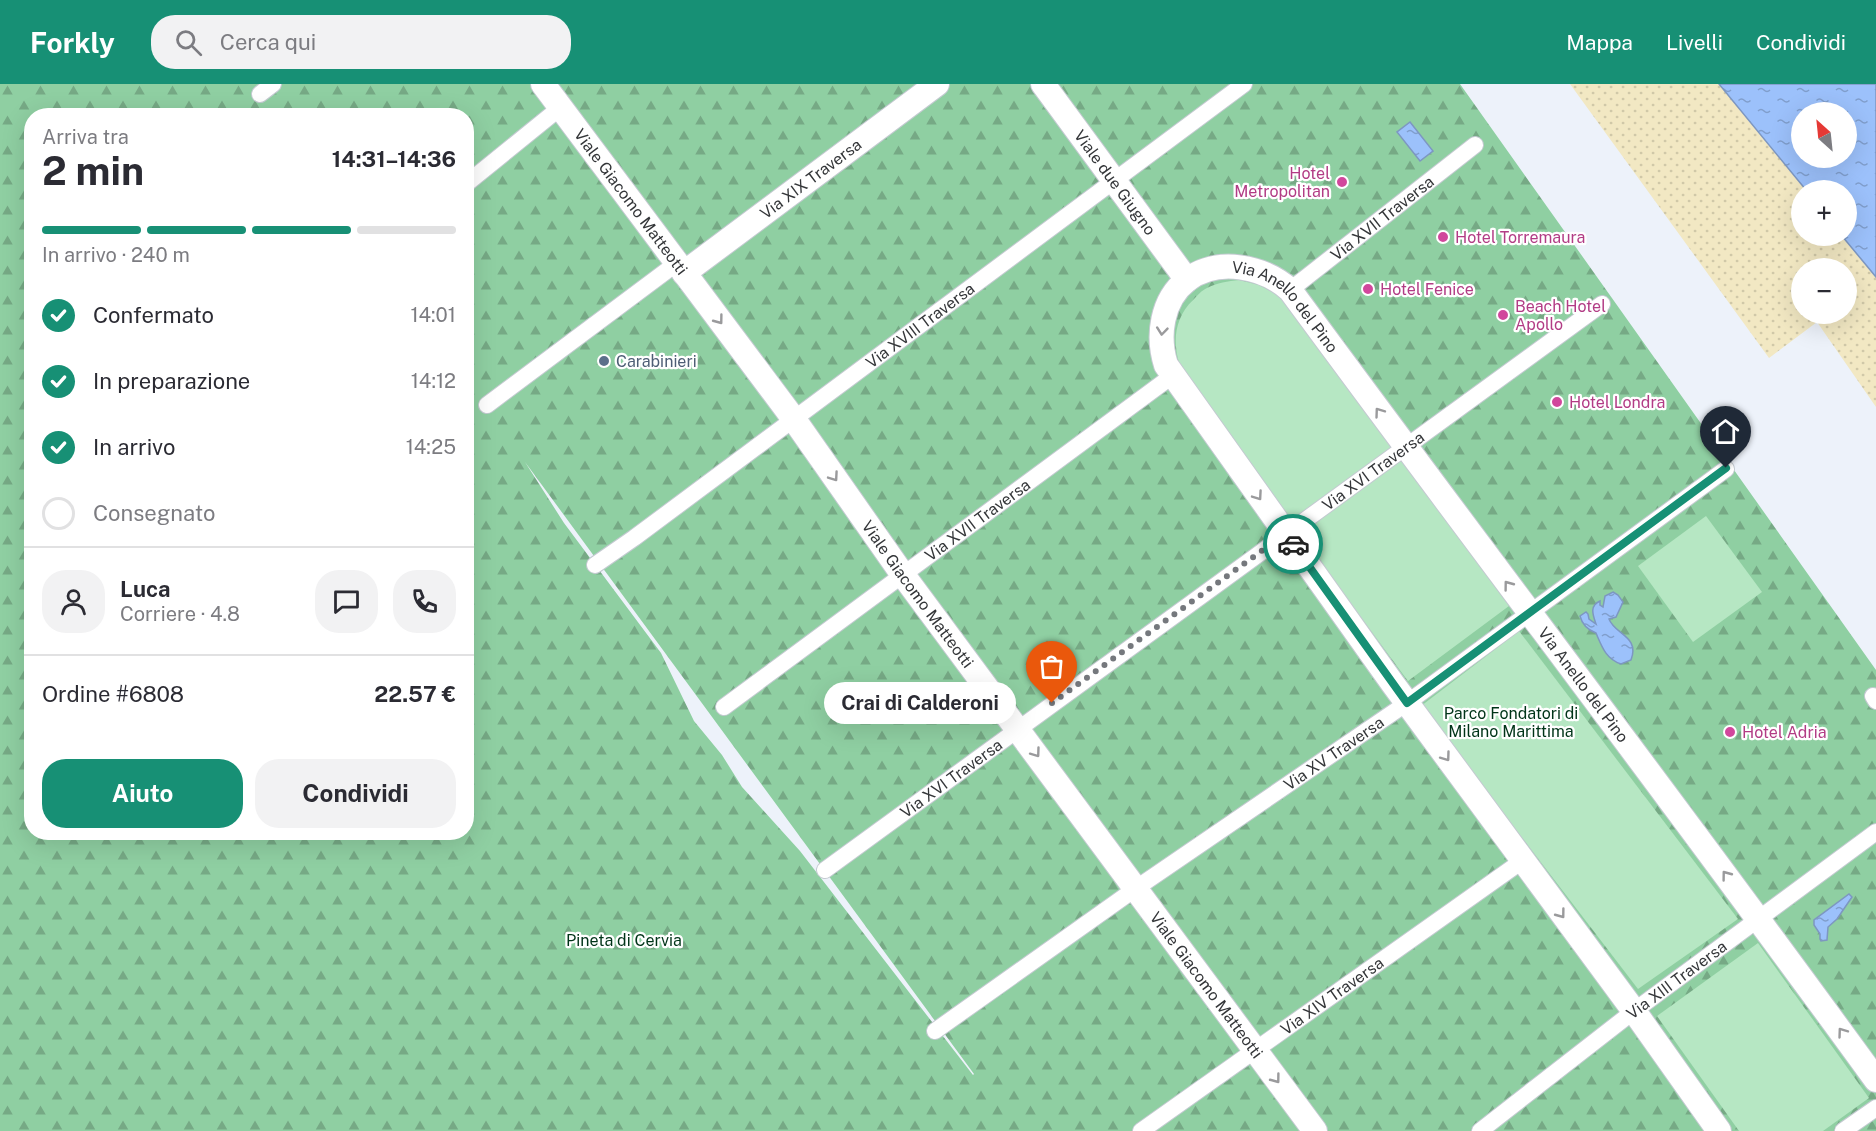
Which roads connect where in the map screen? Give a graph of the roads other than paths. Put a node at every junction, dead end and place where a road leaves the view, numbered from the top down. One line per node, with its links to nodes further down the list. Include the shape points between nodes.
1 (543, 84): 5 (street, Viale Giacomo Matteotti)
2 (937, 84): 9 (street, Via XIX Traversa)
3 (1043, 84): 8 (street, Viale due Giugno)
4 (1244, 84): 8 (street, Via XVIII Traversa)
5 (561, 107): 7 (street); 9 (street, Viale Giacomo Matteotti)
6 (1475, 145): 11 (street, Via XVII Traversa)
7 (474, 178)
8 (1114, 181): 10 (street, Viale due Giugno); 15 (street, Via XVIII Traversa)
9 (681, 268): 14 (street, Via XIX Traversa); 15 (street, Viale Giacomo Matteotti, one-way to 15)
10 (1187, 280): 11 (street, Via Anello del Pino, via 1211,270 1239,266 1281,281); 13 (street, one-way to 13, via 1172,296 1162,322 1161,351)
11 (1290, 290): 16 (street, Via Anello del Pino, one-way to 11)
12 (1602, 304): 16 (street, Via XVI Traversa)
13 (1172, 376): 18 (street, one-way to 18); 20 (street, Via XVII Traversa)
14 (487, 405)
15 (793, 418): 19 (street, Via XVIII Traversa); 20 (street, Viale Giacomo Matteotti, one-way to 20)
16 (1405, 446): 18 (street, Via XVI Traversa); 21 (street, Via Anello del Pino, one-way to 16)
17 (1726, 468): 21 (street, Via XV Traversa)
18 (1285, 534): 22 (street); 24 (street, Via XVI Traversa)
19 (595, 564)
20 (903, 575): 23 (street, Via XVII Traversa); 24 (street, Viale Giacomo Matteotti)
21 (1530, 614): 22 (street, Via XV Traversa); 29 (street, Via Anello del Pino, one-way to 21)
22 (1407, 703): 26 (street, one-way to 26); 28 (street, Via XV Traversa)
23 (724, 707)
24 (1018, 729): 27 (street, Via XVI Traversa); 28 (street, Viale Giacomo Matteotti, one-way to 28)
25 (1876, 832): 29 (street, Via XIII Traversa)
26 (1522, 861): 30 (street, one-way to 30); 32 (street, Via XIV Traversa)
27 (825, 870)
28 (1135, 889): 31 (street, Via XV Traversa); 32 (street, Viale Giacomo Matteotti)
29 (1760, 919): 30 (street, Via XIII Traversa); 33 (street, Via Anello del Pino, one-way to 29)
30 (1634, 1011): 37 (street, Via XIII Traversa); 38 (street)
31 (935, 1031)
32 (1255, 1050): 35 (street, Via XIV Traversa); 36 (street, Viale Giacomo Matteotti, one-way to 36)
33 (1876, 1080)
34 (1876, 1108): 39 (street)
35 (1141, 1131)
36 (1315, 1131)
37 (1480, 1131)
38 (1719, 1131)
39 (1843, 1131)

